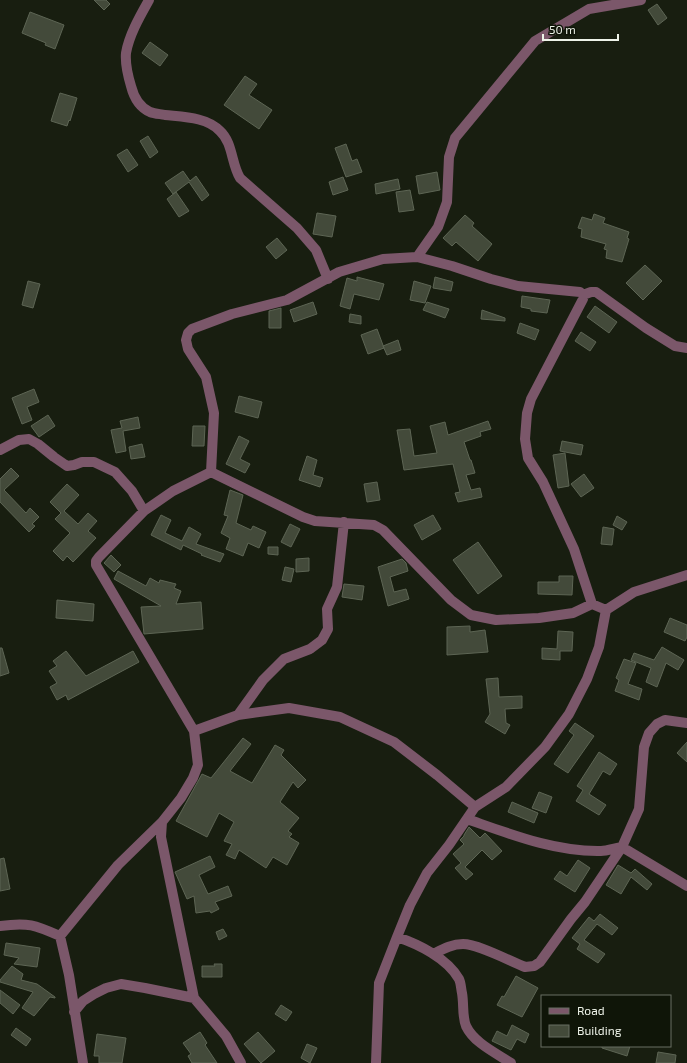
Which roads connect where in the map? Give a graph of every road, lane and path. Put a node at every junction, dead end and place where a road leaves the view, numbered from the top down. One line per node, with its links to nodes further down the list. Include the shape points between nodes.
1 (149, 0): 5 (street, via 131,36 126,54 127,68 136,99 142,107 151,112 193,119 220,130 228,141 240,178 297,228 316,250)
2 (641, 0): 3 (street)
3 (587, 4): 4 (street, via 535,41 454,138 449,157 447,202 438,227)
4 (416, 257): 5 (street, via 383,259 339,272); 6 (street, via 518,286 580,292)
5 (328, 279): 9 (street, via 287,300 232,314 192,329 188,333 188,349 206,377 214,413)
6 (583, 295): 7 (street, via 596,292 675,346); 13 (street, via 531,399 525,439 528,458 543,482 574,549)
7 (687, 348)
8 (0, 450): 10 (street, via 19,440 29,439 67,466 94,462 116,472)
9 (211, 472): 10 (street, via 172,491); 11 (street, via 303,517)
10 (144, 511): 17 (street, via 99,557 96,565)
11 (344, 522): 13 (street, via 374,525 383,530 451,600 471,615 496,620 539,618 573,613); 15 (street, via 337,587 328,609 328,629 322,640 310,649 284,659 263,680)
12 (687, 575): 14 (street, via 634,592)
13 (592, 604): 14 (street)
14 (606, 610): 18 (street, via 599,647 587,679 569,714 545,747 506,787)
15 (238, 715): 17 (street); 18 (street, via 289,708 340,717 394,742)
16 (687, 723): 21 (street, via 665,720 649,733 644,747 639,810)
17 (194, 731): 20 (street, via 198,765 181,798)
18 (475, 807): 19 (street)
19 (467, 819): 21 (street, via 523,839 571,850 602,851); 25 (street, via 426,873)
20 (162, 822): 24 (street, via 118,865); 27 (street, via 161,837)
21 (622, 847): 22 (street); 26 (street, via 585,902 540,962 534,966 525,967 474,945 451,946)
22 (687, 886)
23 (0, 926): 24 (street, via 30,924)
24 (60, 936): 28 (street)
25 (397, 936): 26 (street); 31 (street, via 379,983)
26 (433, 954): 32 (street, via 451,968 459,980 466,1026 473,1036)
27 (194, 998): 28 (street, via 121,984 94,994 83,1001); 30 (street, via 226,1036)
28 (74, 1012): 29 (street)
29 (83, 1063)
30 (241, 1063)
31 (376, 1063)
32 (511, 1063)

